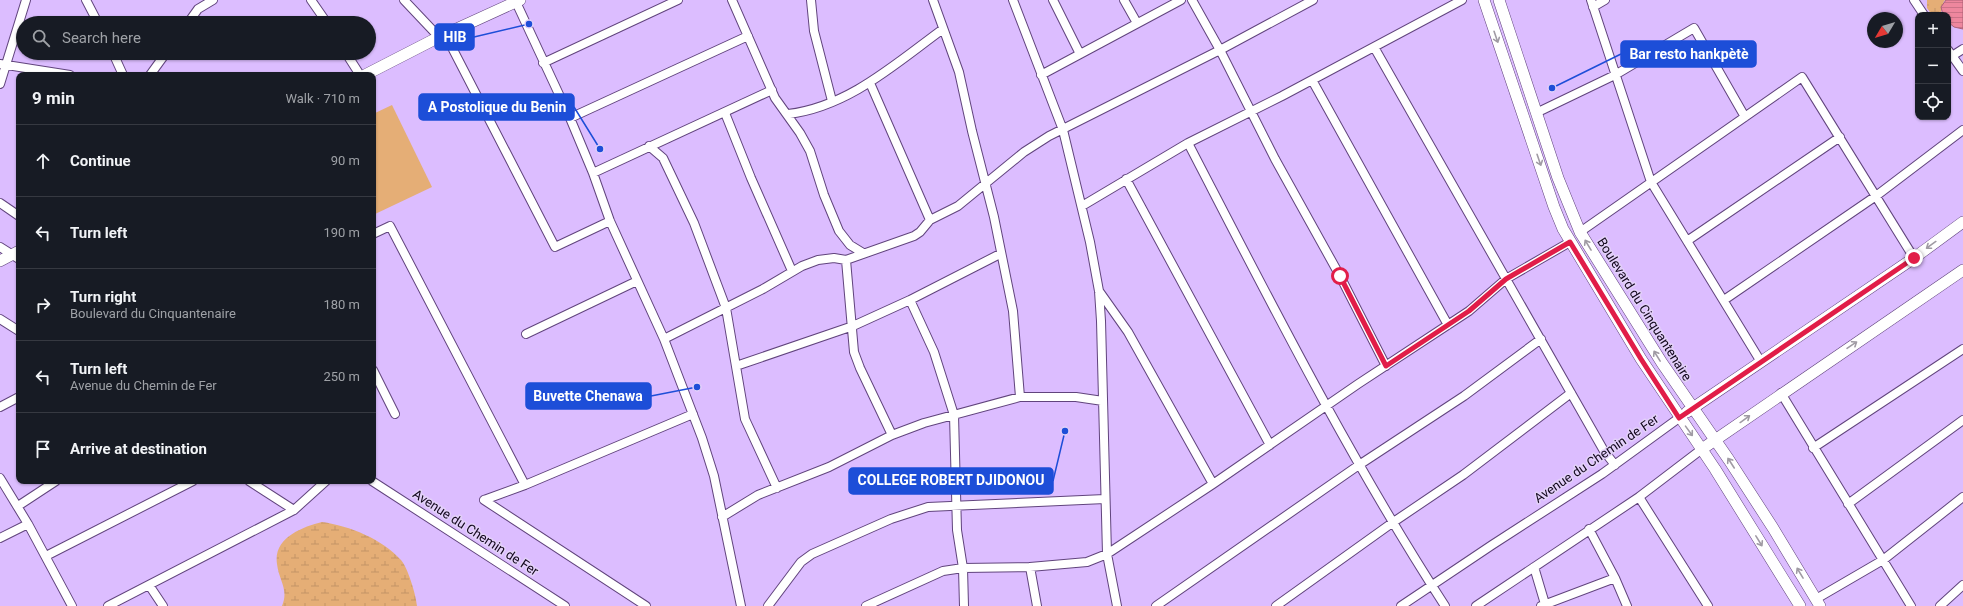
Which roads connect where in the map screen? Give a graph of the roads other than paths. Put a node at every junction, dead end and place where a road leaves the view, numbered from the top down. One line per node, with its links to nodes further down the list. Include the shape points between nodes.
1 (26, 0): 24 (street)
2 (86, 0): 25 (street)
3 (213, 0): 26 (street)
4 (311, 0): 27 (street)
5 (404, 0): 31 (street)
6 (678, 0): 42 (street)
7 (732, 0): 32 (street)
8 (811, 0): 56 (street, via 814,31)
9 (933, 0): 30 (street)
10 (1013, 0): 50 (street)
11 (1053, 0): 37 (street)
12 (1124, 0): 28 (street)
13 (1181, 0): 28 (street)
14 (1192, 0): 35 (street)
15 (1313, 0): 35 (street)
16 (1462, 0): 33 (street)
17 (1484, 0): 82 (main road, one-way to 82, via 1554,207)
18 (1499, 0): 59 (main road, Boulevard du Cinquantenaire)
19 (1605, 0): 22 (street)
20 (1914, 0): 23 (street)
21 (514, 2): 31 (main road); 42 (street)
22 (1592, 3): 51 (street)
23 (1922, 12)
24 (20, 16)
25 (94, 16)
26 (193, 16)
27 (322, 16)
28 (1137, 24): 37 (street)
29 (16, 27): 43 (street)
30 (943, 29): 53 (street); 71 (street, via 959,72)
31 (442, 36): 49 (main road); 77 (street, via 555,247)
32 (748, 36): 55 (street); 62 (street)
33 (1374, 47): 52 (street); 93 (street)
34 (1963, 49): 36 (street)
35 (1220, 50): 57 (street); 63 (street)
36 (1951, 53)
37 (1080, 54): 50 (street)
38 (1951, 54): 44 (street)
39 (116, 60): 46 (street)
40 (161, 60): 47 (street)
41 (350, 60): 48 (street)
42 (543, 63): 62 (street)
43 (2, 64): 45 (street); 54 (street)
44 (1963, 71)
45 (51, 72)
46 (122, 72)
47 (152, 72)
48 (358, 72)
49 (371, 72)
50 (1041, 75): 63 (street)
51 (1615, 75): 59 (street); 61 (street, via 1694,28); 70 (street)
52 (1312, 80): 57 (street); 100 (street)
53 (870, 83): 56 (street, via 848,96); 76 (street)
54 (0, 84)
55 (772, 90): 58 (street); 60 (street)
56 (832, 100): 60 (street, via 809,110)
57 (1252, 111): 66 (street); 109 (street)
58 (725, 113): 67 (street); 92 (street)
59 (1536, 113): 79 (main road, Boulevard du Cinquantenaire)
60 (788, 114): 84 (street, via 810,150 824,196 839,231 850,245)
61 (1745, 116): 65 (street, via 1802,77); 70 (street)
62 (570, 118): 68 (street)
63 (1063, 130): 71 (street, via 1024,152); 74 (street)
64 (1963, 130): 72 (street)
65 (1840, 137): 72 (street); 81 (street)
66 (1188, 143): 69 (street); 116 (street)
67 (649, 146): 68 (street); 98 (street, via 663,158 675,181)
68 (593, 173): 77 (street)
69 (1126, 179): 74 (street); 126 (street)
70 (1652, 182): 79 (street); 81 (street)
71 (985, 184): 76 (street, via 958,206); 85 (street)
72 (1876, 196): 88 (street); 97 (street)
73 (0, 203): 75 (street)
74 (1082, 206): 95 (street)
75 (16, 214)
76 (930, 220): 84 (street, via 914,236)
77 (610, 221): 94 (street)
78 (1963, 222): 88 (main road, Avenue du Chemin de Fer, one-way to 88)
79 (1580, 232): 118 (main road, Boulevard du Cinquantenaire, one-way to 79)
80 (376, 233): 138 (street, via 390,226)
81 (1687, 241): 97 (street)
82 (1570, 242): 93 (street); 122 (main road)
83 (0, 247): 86 (street)
84 (863, 253): 90 (street)
85 (1000, 254): 96 (street); 113 (street, via 1013,311)
86 (16, 255)
87 (16, 255): 89 (main road)
88 (1914, 258): 107 (main road, Avenue du Chemin de Fer)
89 (0, 260)
90 (846, 260): 92 (street, via 818,260); 101 (street)
91 (1963, 270): 112 (main road, one-way to 91)
92 (792, 271): 98 (street)
93 (1506, 279): 100 (street, via 1469,311); 105 (street)
94 (637, 281): 103 (street); 104 (street)
95 (1099, 291): 115 (street); 137 (street, via 1128,332)
96 (910, 300): 101 (street); 121 (street, via 934,352)
97 (1724, 300): 107 (street)
98 (726, 308): 104 (street); 108 (street)
99 (0, 319): 102 (street)
100 (1448, 325): 109 (street)
101 (854, 326): 108 (street); 124 (street, via 854,352)
102 (16, 329)
103 (526, 334)
104 (664, 339): 120 (street)
105 (1541, 339): 111 (street); 129 (street, via 1464,396)
106 (1963, 349): 127 (street)
107 (1761, 362): 118 (main road, Avenue du Chemin de Fer)
108 (736, 366): 139 (street, via 745,419)
109 (1386, 366): 116 (street)
110 (376, 376): 119 (street)
111 (1571, 393): 130 (street, via 1604,451); 148 (street, via 1464,475)
112 (1781, 394): 125 (main road, one-way to 112); 127 (street)
113 (1020, 397): 115 (street, via 1076,397); 121 (street)
114 (16, 399): 117 (street)
115 (1103, 402): 142 (street)
116 (1328, 406): 126 (street); 129 (street)
117 (0, 407)
118 (1692, 409): 122 (main road, Avenue du Chemin de Fer); 125 (main road, Boulevard du Cinquantenaire)
119 (395, 414)
120 (692, 414): 138 (street); 147 (street, via 714,476)
121 (954, 415): 124 (street); 144 (street)
122 (1679, 418): 128 (main road, one-way to 128); 130 (street, Avenue du Chemin de Fer)
123 (1963, 420): 143 (street)
124 (892, 435): 139 (street, via 829,467)
125 (1716, 440): 128 (main road); 162 (main road, Boulevard du Cinquantenaire, one-way to 125)
126 (1270, 445): 137 (street)
127 (1814, 448): 143 (street)
128 (1702, 449): 140 (street); 183 (main road, one-way to 183)
129 (1359, 465): 148 (street); 176 (street)
130 (1615, 465): 159 (street, Avenue du Chemin de Fer)
131 (0, 480): 145 (street)
132 (51, 484): 145 (street)
133 (187, 484): 153 (street)
134 (254, 484): 146 (street)
135 (323, 484): 146 (street)
136 (376, 484): 168 (street, Avenue du Chemin de Fer)
137 (1213, 484): 152 (street)
138 (525, 485): 169 (street, via 484,500)
139 (777, 488): 147 (street, via 758,495)
140 (1640, 496): 150 (street); 182 (street)
141 (1963, 497): 154 (street)
142 (1105, 499): 144 (street); 152 (street)
143 (1848, 504): 154 (street)
144 (956, 505): 157 (street); 171 (street, via 928,507 891,519 812,554 801,562)
145 (18, 506): 149 (street)
146 (294, 510): 161 (street)
147 (722, 517): 163 (street)
148 (1392, 523): 159 (street); 177 (street)
149 (28, 524): 151 (street); 153 (street)
150 (1589, 529): 156 (street); 158 (street)
151 (0, 538)
152 (1107, 554): 155 (street, via 1087,562); 175 (street)
153 (46, 556): 165 (street)
154 (1883, 560): 162 (street); 184 (street)
155 (1030, 566): 157 (street); 174 (street)
156 (1534, 567): 164 (street); 180 (street)
157 (963, 568): 172 (street, via 943,571); 173 (street)
158 (1615, 578): 164 (street); 181 (street)
159 (1432, 585): 178 (street, Avenue du Chemin de Fer); 179 (street)
160 (1963, 585): 185 (street)
161 (149, 586): 166 (street); 167 (street)
162 (1818, 603)
163 (740, 604): 170 (street)
164 (1543, 605)
165 (72, 606)
166 (108, 606)
167 (163, 606)
168 (565, 606)
169 (646, 606)
170 (749, 606)
171 (768, 606)
172 (866, 606)
173 (964, 606)
174 (1037, 606)
175 (1117, 606)
176 (1156, 606)
177 (1276, 606)
178 (1401, 606)
179 (1445, 606)
180 (1477, 606)
181 (1627, 606)
182 (1708, 606)
183 (1800, 606)
184 (1912, 606)
185 (1940, 606)

